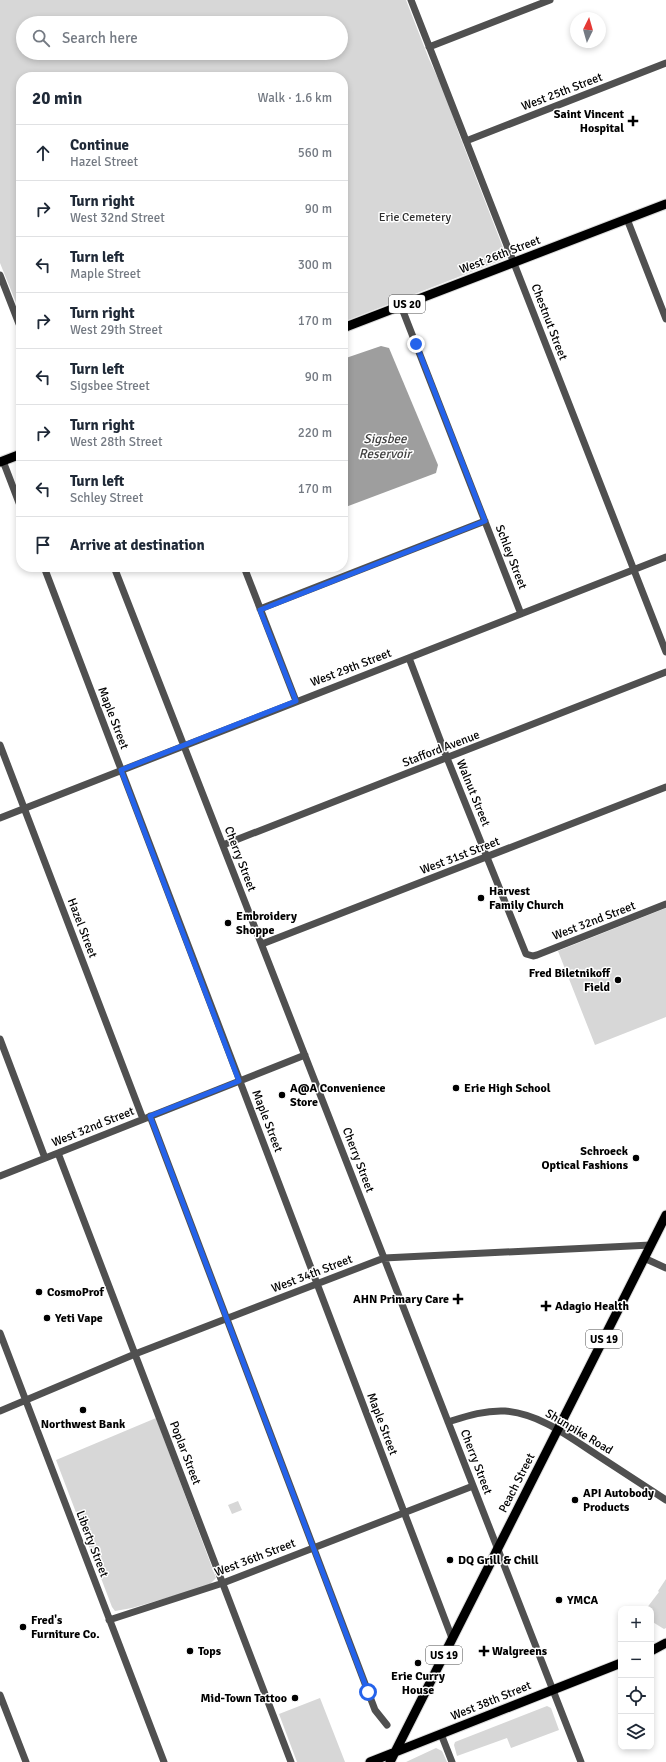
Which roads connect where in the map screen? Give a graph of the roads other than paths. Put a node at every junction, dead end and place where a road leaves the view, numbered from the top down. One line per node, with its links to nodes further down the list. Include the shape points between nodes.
1 (411, 0): 3 (street, Chestnut Street)
2 (550, 0): 3 (street)
3 (429, 47): 5 (street, Chestnut Street)
4 (666, 63): 5 (street, West 25th Street)
5 (466, 141): 8 (street, Chestnut Street)
6 (666, 204): 7 (main road, West 26th Street / US 20)
7 (627, 219): 8 (main road, West 26th Street / US 20); 13 (street)
8 (514, 263): 11 (main road, West 26th Street / US 20); 20 (street, Chestnut Street)
9 (0, 275): 10 (street)
10 (2, 285): 12 (street)
11 (401, 306): 14 (main road, West 26th Street / US 20); 18 (street, Schley Street)
12 (16, 317)
13 (666, 319)
14 (348, 326)
15 (16, 456): 16 (main road)
16 (2, 462): 17 (street)
17 (16, 496)
18 (485, 521): 24 (street); 25 (street, Schley Street)
19 (666, 557): 20 (street, West 29th Street)
20 (634, 570): 25 (street, West 29th Street); 26 (street, Chestnut Street)
21 (46, 572): 33 (street, Maple Street)
22 (116, 572): 31 (street, Cherry Street)
23 (246, 572): 24 (street)
24 (260, 610): 29 (street)
25 (521, 614): 27 (street, West 29th Street)
26 (666, 652)
27 (409, 658): 29 (street, West 29th Street); 32 (street, Walnut Street)
28 (666, 672): 32 (street, Stafford Avenue)
29 (296, 701): 31 (street, West 29th Street)
30 (0, 745): 35 (street, Hazel Street)
31 (184, 746): 33 (street, West 29th Street); 37 (street, Cherry Street)
32 (447, 758): 37 (street, Stafford Avenue); 38 (street, Walnut Street)
33 (121, 770): 35 (street, West 29th Street); 44 (street, Maple Street)
34 (666, 787): 38 (street, West 31st Street)
35 (24, 808): 36 (street, West 29th Street); 45 (street, Hazel Street)
36 (0, 818)
37 (223, 845): 40 (street, Cherry Street)
38 (487, 858): 40 (street, West 31st Street); 41 (street, Walnut Street, via 523,951)
39 (666, 904): 41 (street, West 32nd Street, via 537,955)
40 (262, 944): 43 (street, Cherry Street)
41 (530, 955)
42 (0, 1039): 47 (street)
43 (305, 1055): 44 (street, West 32nd Street); 51 (street, Cherry Street)
44 (239, 1081): 45 (street, West 32nd Street); 54 (street, Maple Street)
45 (146, 1118): 46 (street, West 32nd Street); 55 (street, Hazel Street)
46 (58, 1153): 47 (street, West 32nd Street); 57 (street, Poplar Street)
47 (45, 1158): 48 (street, West 32nd Street)
48 (0, 1176)
49 (666, 1215): 50 (main road, Peach Street / US 19)
50 (651, 1246): 51 (street, West 34th Street); 52 (main road, Peach Street / US 19)
51 (384, 1258): 54 (street, West 34th Street); 60 (street, Cherry Street)
52 (644, 1258): 53 (street); 61 (main road, Peach Street / US 19)
53 (666, 1268)
54 (317, 1283): 55 (street, West 34th Street); 64 (street, Maple Street)
55 (226, 1318): 57 (street, West 34th Street); 65 (street, Hazel Street)
56 (0, 1333): 58 (street, Liberty Street)
57 (135, 1354): 58 (street, West 34th Street); 67 (street, Poplar Street)
58 (26, 1400): 59 (street, West 34th Street); 68 (street, Liberty Street)
59 (0, 1411)
60 (448, 1422): 61 (street, Shunpike Road, via 477,1413 505,1412 531,1417); 62 (street, Cherry Street)
61 (558, 1430): 63 (street, Shunpike Road); 66 (main road, Peach Street / US 19)
62 (473, 1486): 64 (street, West 36th Street); 66 (street, Cherry Street)
63 (666, 1500)
64 (404, 1512): 65 (street, West 36th Street); 69 (street, Maple Street)
65 (313, 1548): 67 (street, West 36th Street); 75 (street, Hazel Street, via 375,1710)
66 (498, 1549): 69 (main road, Peach Street / US 19); 73 (street, Cherry Street)
67 (223, 1583): 68 (street, West 36th Street); 80 (street, Poplar Street)
68 (109, 1620): 79 (street, Liberty Street)
69 (452, 1638): 77 (main road, Peach Street / US 19)
70 (666, 1643): 71 (main road)
71 (658, 1649)
72 (618, 1664): 73 (main road, West 38th Street)
73 (553, 1690): 76 (main road, West 38th Street); 84 (street, Cherry Street)
74 (0, 1695): 78 (street)
75 (387, 1725)
76 (441, 1734): 77 (main road, West 38th Street); 83 (street)
77 (395, 1752): 81 (main road, West 38th Street); 82 (main road, Peach Street / US 19)
78 (26, 1762)
79 (164, 1762)
80 (291, 1762)
81 (370, 1762)
82 (390, 1762)
83 (452, 1762)
84 (581, 1762)

